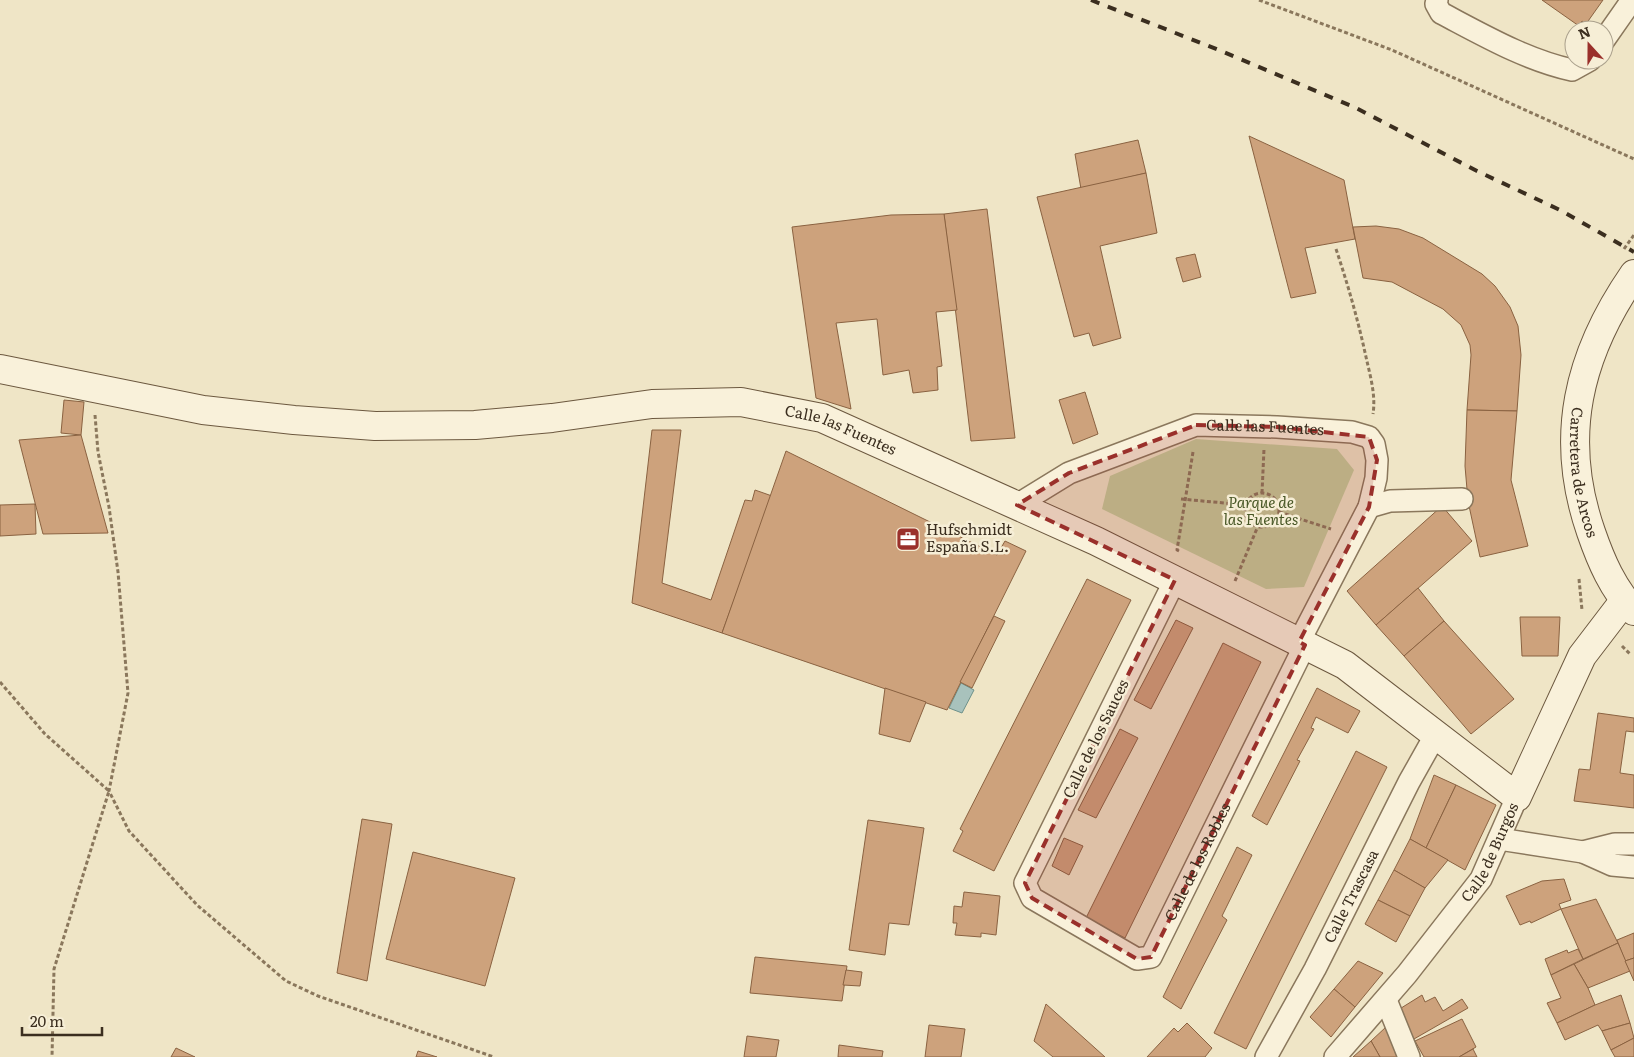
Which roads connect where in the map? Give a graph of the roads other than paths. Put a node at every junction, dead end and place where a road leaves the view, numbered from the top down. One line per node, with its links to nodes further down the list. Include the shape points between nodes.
1 (1437, 0): 4 (street, via 1441,14 1502,44)
2 (1632, 0): 3 (street)
3 (1614, 26)
4 (1564, 68)
5 (1634, 274): 11 (street, Carretera de Arcos, via 1602,326 1586,365 1578,398 1576,468 1581,504 1596,547 1610,579)
6 (0, 369): 8 (street, Calle las Fuentes, via 203,410 376,426 475,425 652,404 742,402 822,418)
7 (1462, 499): 9 (street, via 1390,501)
8 (1017, 505): 9 (street, Calle las Fuentes, via 1069,472 1196,425 1266,426 1352,432 1368,437 1374,444 1377,460); 10 (street, Calle las Fuentes)
9 (1368, 507): 12 (street)
10 (1175, 580): 12 (street, Calle las Fuentes); 19 (street, Calle de los Sauces, via 1025,883)
11 (1629, 606): 14 (street, Calle de Burgos, via 1582,656)
12 (1302, 643): 13 (street, Calle las Fuentes, via 1345,665); 19 (street, Calle de los Robles, via 1151,957 1137,960)
13 (1436, 734): 14 (street, Calle las Fuentes); 21 (street, Calle Trascasa)
14 (1518, 797): 15 (street, Calle de Burgos)
15 (1499, 839): 17 (street); 20 (street, Calle de Burgos, via 1481,879)
16 (1634, 844): 17 (street, via 1615,844)
17 (1583, 852): 18 (street, via 1612,865)
18 (1634, 867)
19 (1032, 898)
20 (1386, 1000): 22 (street, Calle de Burgos); 23 (street)
21 (1273, 1055)
22 (1335, 1057)
23 (1408, 1057)

